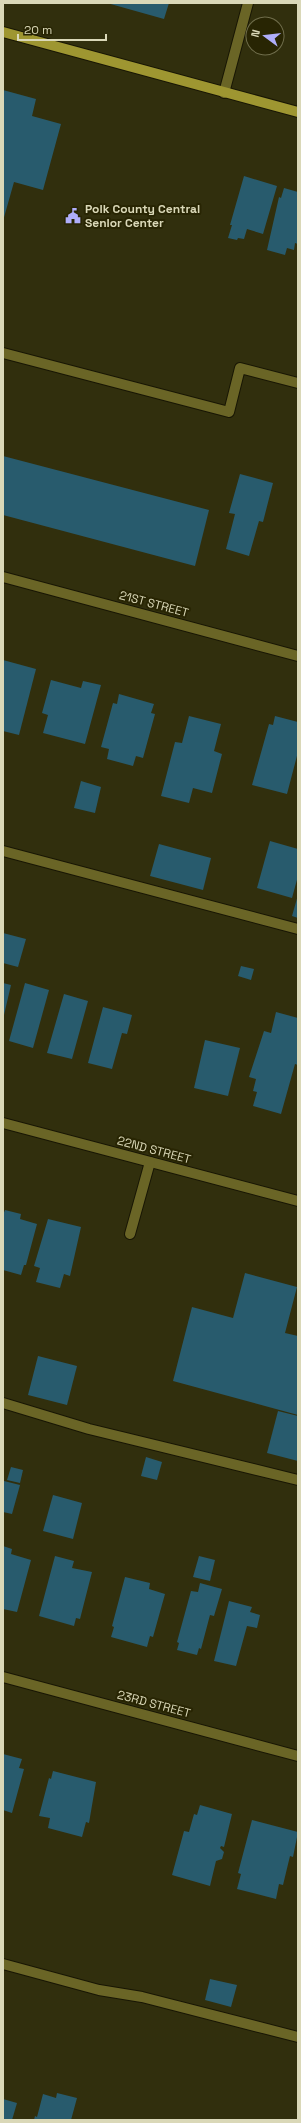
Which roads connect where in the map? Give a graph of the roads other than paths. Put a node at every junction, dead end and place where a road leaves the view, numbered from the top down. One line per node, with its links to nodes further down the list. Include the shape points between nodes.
1 (248, 3): 3 (street)
2 (3, 32): 3 (main road)
3 (224, 93): 4 (main road)
4 (298, 112)
5 (3, 353): 6 (street, via 229,412 240,368)
6 (298, 383)
7 (3, 577): 8 (street, 21ST STREET)
8 (298, 656)
9 (3, 851): 10 (street)
10 (298, 929)
11 (3, 1123): 12 (street, 22ND STREET)
12 (150, 1162): 13 (street, 22ND STREET); 14 (street)
13 (298, 1201)
14 (130, 1234)
15 (3, 1402): 16 (street, via 89,1428)
16 (298, 1480)
17 (3, 1677): 18 (street, 23RD STREET)
18 (298, 1756)
19 (3, 1964): 20 (street, via 99,1990 142,1997)
20 (298, 2037)

